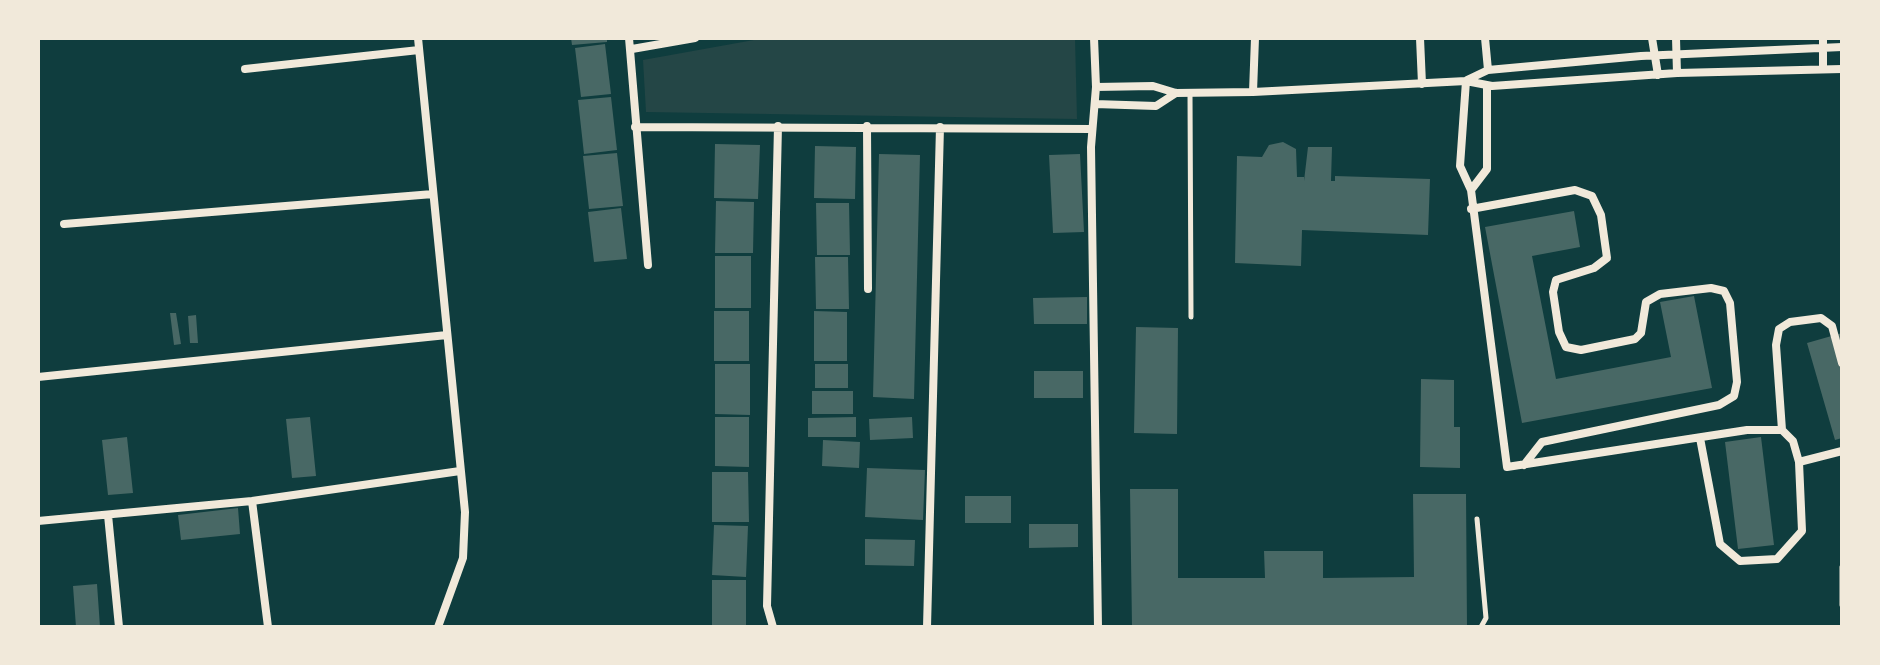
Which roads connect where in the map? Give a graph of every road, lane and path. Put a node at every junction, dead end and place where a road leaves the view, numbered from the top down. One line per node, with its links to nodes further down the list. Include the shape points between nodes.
1 (418, 38): 14 (street)
2 (629, 38): 13 (street)
3 (695, 38): 13 (street)
4 (1094, 38): 26 (street)
5 (1255, 38): 27 (street)
6 (1420, 38): 24 (street)
7 (1485, 38): 20 (street)
8 (1652, 38): 16 (street)
9 (1676, 38): 15 (street)
10 (1823, 38): 12 (street)
11 (1842, 47): 12 (street)
12 (1823, 48): 15 (street); 18 (street)
13 (632, 49): 33 (street)
14 (419, 50): 17 (street); 37 (street)
15 (1677, 55): 16 (street); 21 (street)
16 (1655, 56): 20 (street); 22 (street)
17 (245, 69)
18 (1823, 69): 19 (street); 21 (street)
19 (1842, 69)
20 (1488, 70): 23 (street)
21 (1677, 73): 22 (street)
22 (1658, 75): 25 (street)
23 (1466, 81): 24 (street); 25 (street); 36 (street, via 1460,166)
24 (1422, 84): 27 (street)
25 (1487, 85): 36 (street, via 1487,169)
26 (1096, 87): 28 (street, via 1153,86); 30 (street)
27 (1253, 92): 29 (street)
28 (1176, 93): 29 (street); 30 (street, via 1156,106)
29 (1190, 93): 42 (lane)
30 (1095, 104): 35 (street)
31 (778, 126): 32 (street); 33 (street); 61 (street, via 767,606)
32 (867, 126): 34 (street); 41 (street)
33 (635, 127): 40 (street)
34 (940, 127): 35 (street); 62 (street)
35 (1092, 129): 63 (street)
36 (1471, 190): 38 (street)
37 (433, 194): 39 (street); 43 (street)
38 (1471, 209): 50 (street, via 1507,467); 50 (street, via 1575,190 1592,196 1601,215 1607,258 1594,268 1556,280 1553,292 1566,347 1581,350 1635,339 1641,333 1646,302 1660,294 1711,288 1724,291 1730,303 1734,396 1719,405 1542,442)
39 (64, 224)
40 (648, 265)
41 (868, 289)
42 (1191, 317)
43 (447, 335): 45 (street); 51 (street)
44 (1842, 363): 46 (street, via 1832,326 1821,318 1779,329)
45 (38, 377)
46 (1782, 430): 47 (street); 49 (street, via 1793,441)
47 (1700, 438): 49 (street, via 1720,544 1740,561 1777,559 1802,531); 50 (street)
48 (1842, 451): 49 (street)
49 (1799, 462)
50 (1524, 465)
51 (460, 471): 52 (street); 60 (street, via 463,558)
52 (252, 501): 53 (street); 59 (street)
53 (108, 515): 55 (street); 58 (street)
54 (1477, 519): 64 (lane, via 1486,618)
55 (38, 521)
56 (1842, 567): 57 (lane)
57 (1842, 605)
58 (119, 627)
59 (268, 627)
60 (438, 627)
61 (773, 627)
62 (927, 627)
63 (1098, 627)
64 (1481, 627)

